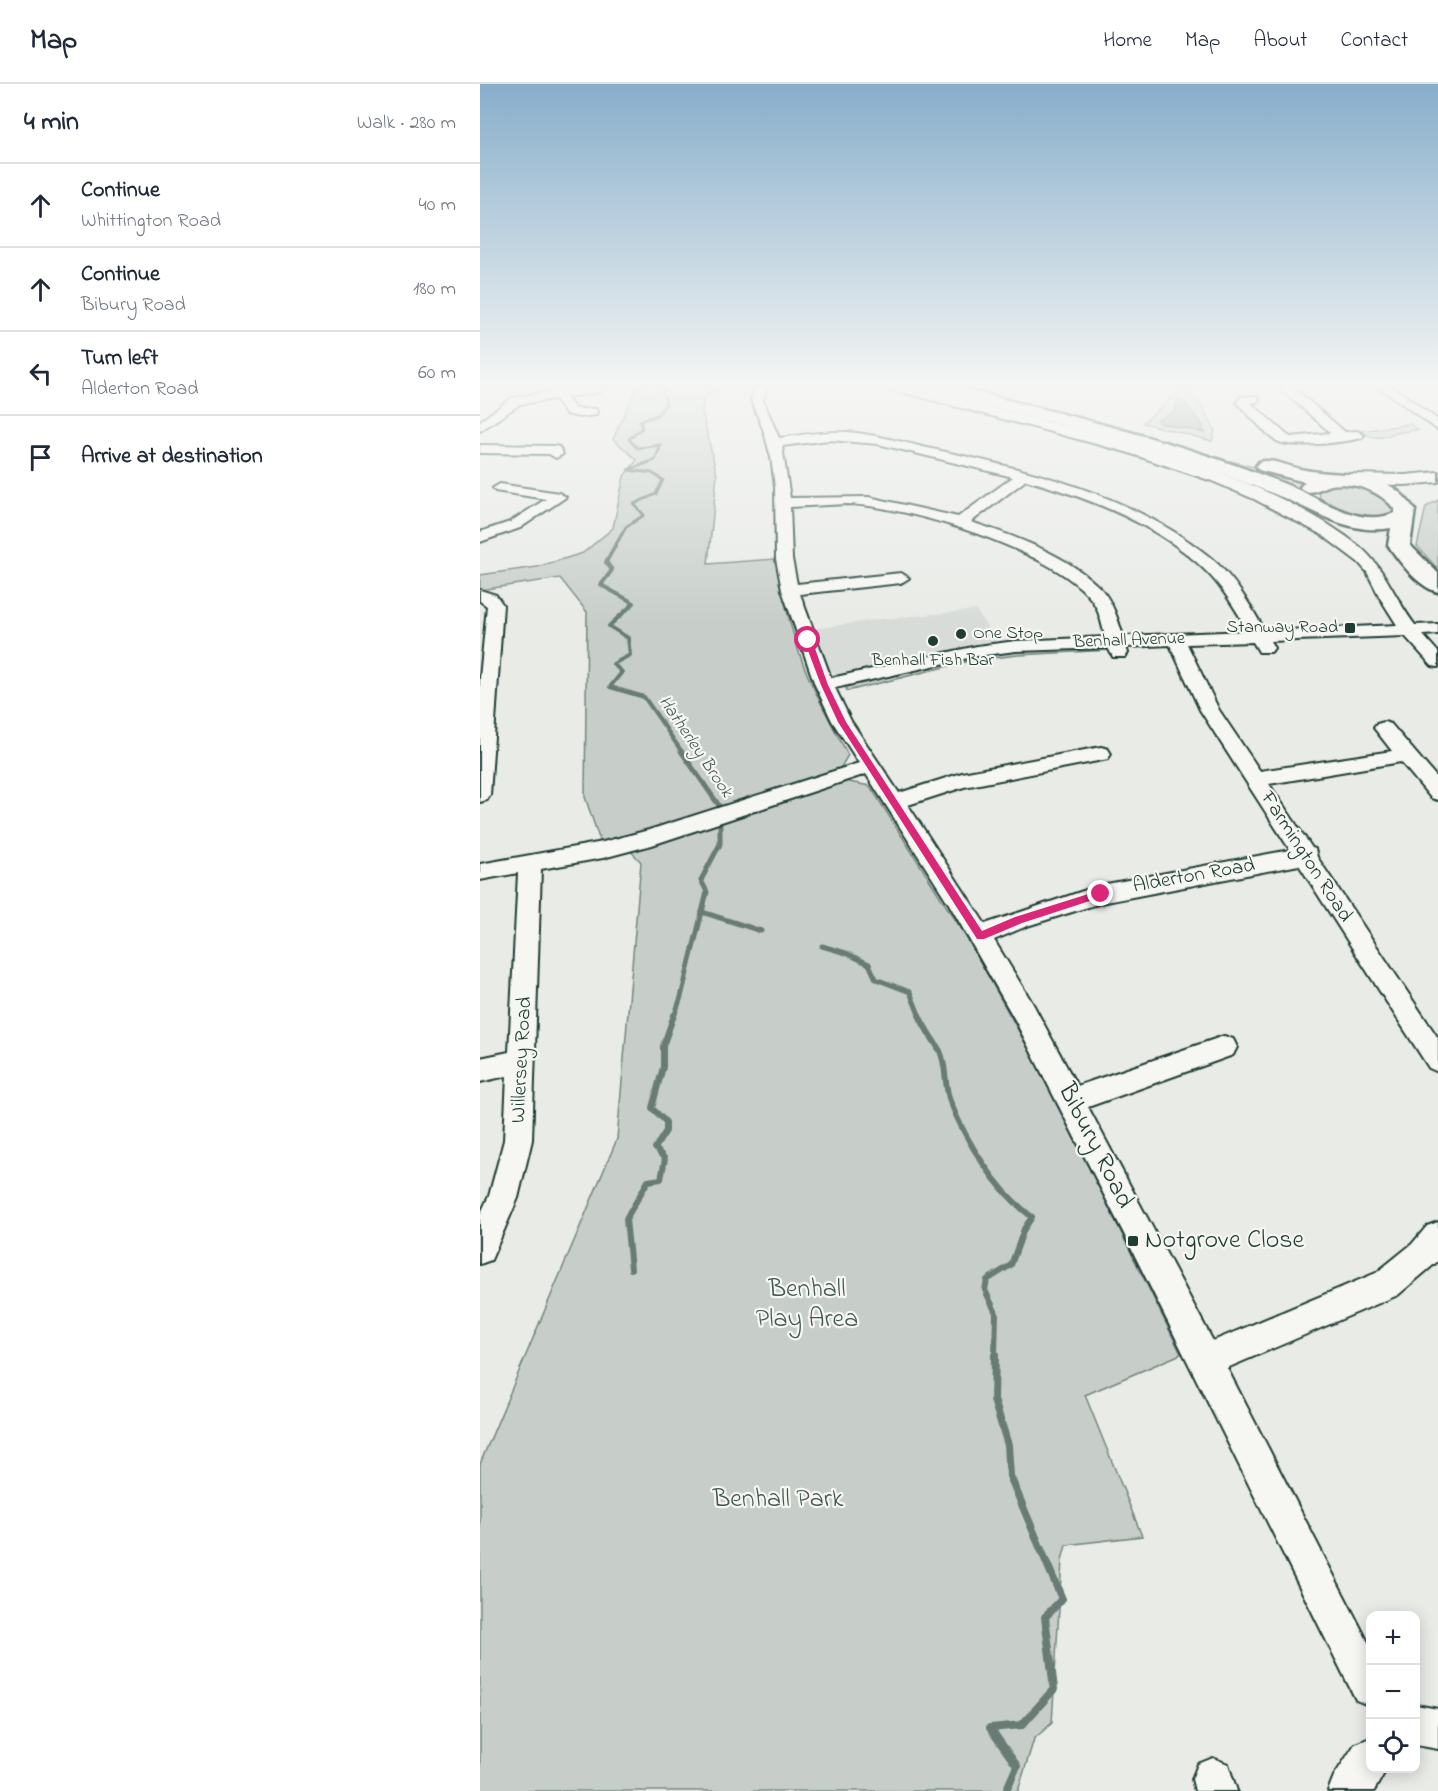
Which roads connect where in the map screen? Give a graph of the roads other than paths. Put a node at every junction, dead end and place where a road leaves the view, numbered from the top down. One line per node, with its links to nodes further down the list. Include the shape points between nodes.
1 (779, 464): 11 (street, Bibury Road)
2 (978, 464): 6 (street)
3 (1176, 464): 23 (street, via 1271,502 1328,533 1366,560 1395,610)
4 (1216, 464): 12 (highway)
5 (1256, 464): 8 (highway, via 1303,476)
6 (1023, 476): 15 (street); 24 (street, via 1108,505 1186,547 1230,588)
7 (1438, 477): 8 (main road)
8 (1338, 479): 12 (highway, via 1309,489); 13 (highway, via 1386,491 1401,503)
9 (500, 488): 16 (street, via 562,495 515,525)
10 (1438, 488): 13 (main road, via 1415,498)
11 (782, 503): 15 (street, via 870,501); 19 (street, Bibury Road, via 784,559)
12 (1314, 504): 14 (highway)
13 (1404, 514): 14 (highway, via 1379,524); 18 (highway, via 1399,545)
14 (1340, 517): 21 (highway, via 1360,530)
15 (959, 524): 26 (street, via 1024,549 1080,580 1104,605)
16 (480, 537)
17 (901, 578): 19 (street)
18 (1438, 585)
19 (790, 590): 28 (street, Bibury Road)
20 (480, 595): 35 (street, via 490,598 495,605)
21 (1438, 601)
22 (1438, 629): 23 (street, Benhall Avenue)
23 (1423, 637): 24 (street, Benhall Avenue); 27 (street)
24 (1262, 642): 25 (street, Benhall Avenue)
25 (1178, 644): 26 (street, Benhall Avenue); 33 (street, Farmington Road, via 1210,710)
26 (1117, 647): 28 (street, Benhall Avenue, via 981,664)
27 (1438, 662)
28 (828, 692): 32 (street, Bibury Road)
29 (1384, 728): 31 (street)
30 (1101, 754): 36 (street, via 962,780)
31 (1406, 755): 33 (street); 34 (street)
32 (870, 766): 36 (street, Bibury Road); 38 (street, via 635,841)
33 (1255, 779): 37 (street, Farmington Road)
34 (1438, 793)
35 (480, 795)
36 (894, 802): 40 (street, Bibury Road)
37 (1307, 855): 40 (street, Alderton Road, via 1101,894); 42 (street, Farmington Road)
38 (530, 863): 39 (street); 43 (street, Willersey Road)
39 (480, 872)
40 (980, 936): 45 (street, Bibury Road)
41 (1224, 1047): 45 (street)
42 (1438, 1060)
43 (523, 1061): 44 (street); 47 (street, Willersey Road, via 515,1159)
44 (480, 1070)
45 (1072, 1100): 48 (street, Bibury Road)
46 (1438, 1238): 48 (street, via 1415,1263 1387,1284)
47 (480, 1249)
48 (1205, 1361): 49 (street, Bibury Road)
49 (1366, 1676)
50 (1420, 1726): 51 (street)
51 (1438, 1729)
52 (1366, 1766): 53 (street)
53 (1349, 1791)

